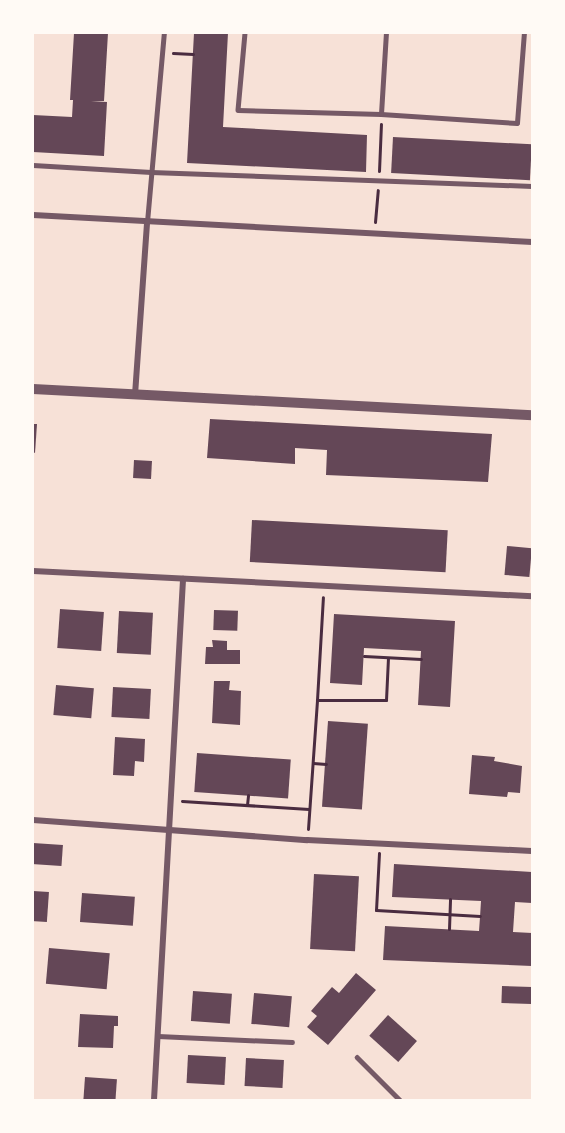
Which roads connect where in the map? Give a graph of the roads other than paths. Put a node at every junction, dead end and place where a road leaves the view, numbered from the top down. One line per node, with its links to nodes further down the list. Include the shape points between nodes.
1 (164, 33): 7 (lane)
2 (245, 33): 5 (lane, via 238,110)
3 (386, 33): 5 (lane)
4 (524, 33): 5 (lane, via 517,123)
5 (381, 114)
6 (33, 165): 7 (lane)
7 (151, 172): 8 (lane); 10 (lane)
8 (532, 186)
9 (33, 215): 10 (street)
10 (147, 222): 11 (street); 13 (street)
11 (532, 242)
12 (33, 389): 13 (street)
13 (135, 395): 14 (street)
14 (532, 415)
15 (33, 571): 16 (street)
16 (183, 579): 17 (street); 19 (street)
17 (532, 596)
18 (33, 820): 19 (street)
19 (170, 829): 20 (street); 21 (street)
20 (532, 851)
21 (158, 1036): 22 (lane); 24 (street)
22 (292, 1042)
23 (357, 1057): 25 (lane)
24 (154, 1100)
25 (400, 1100)

